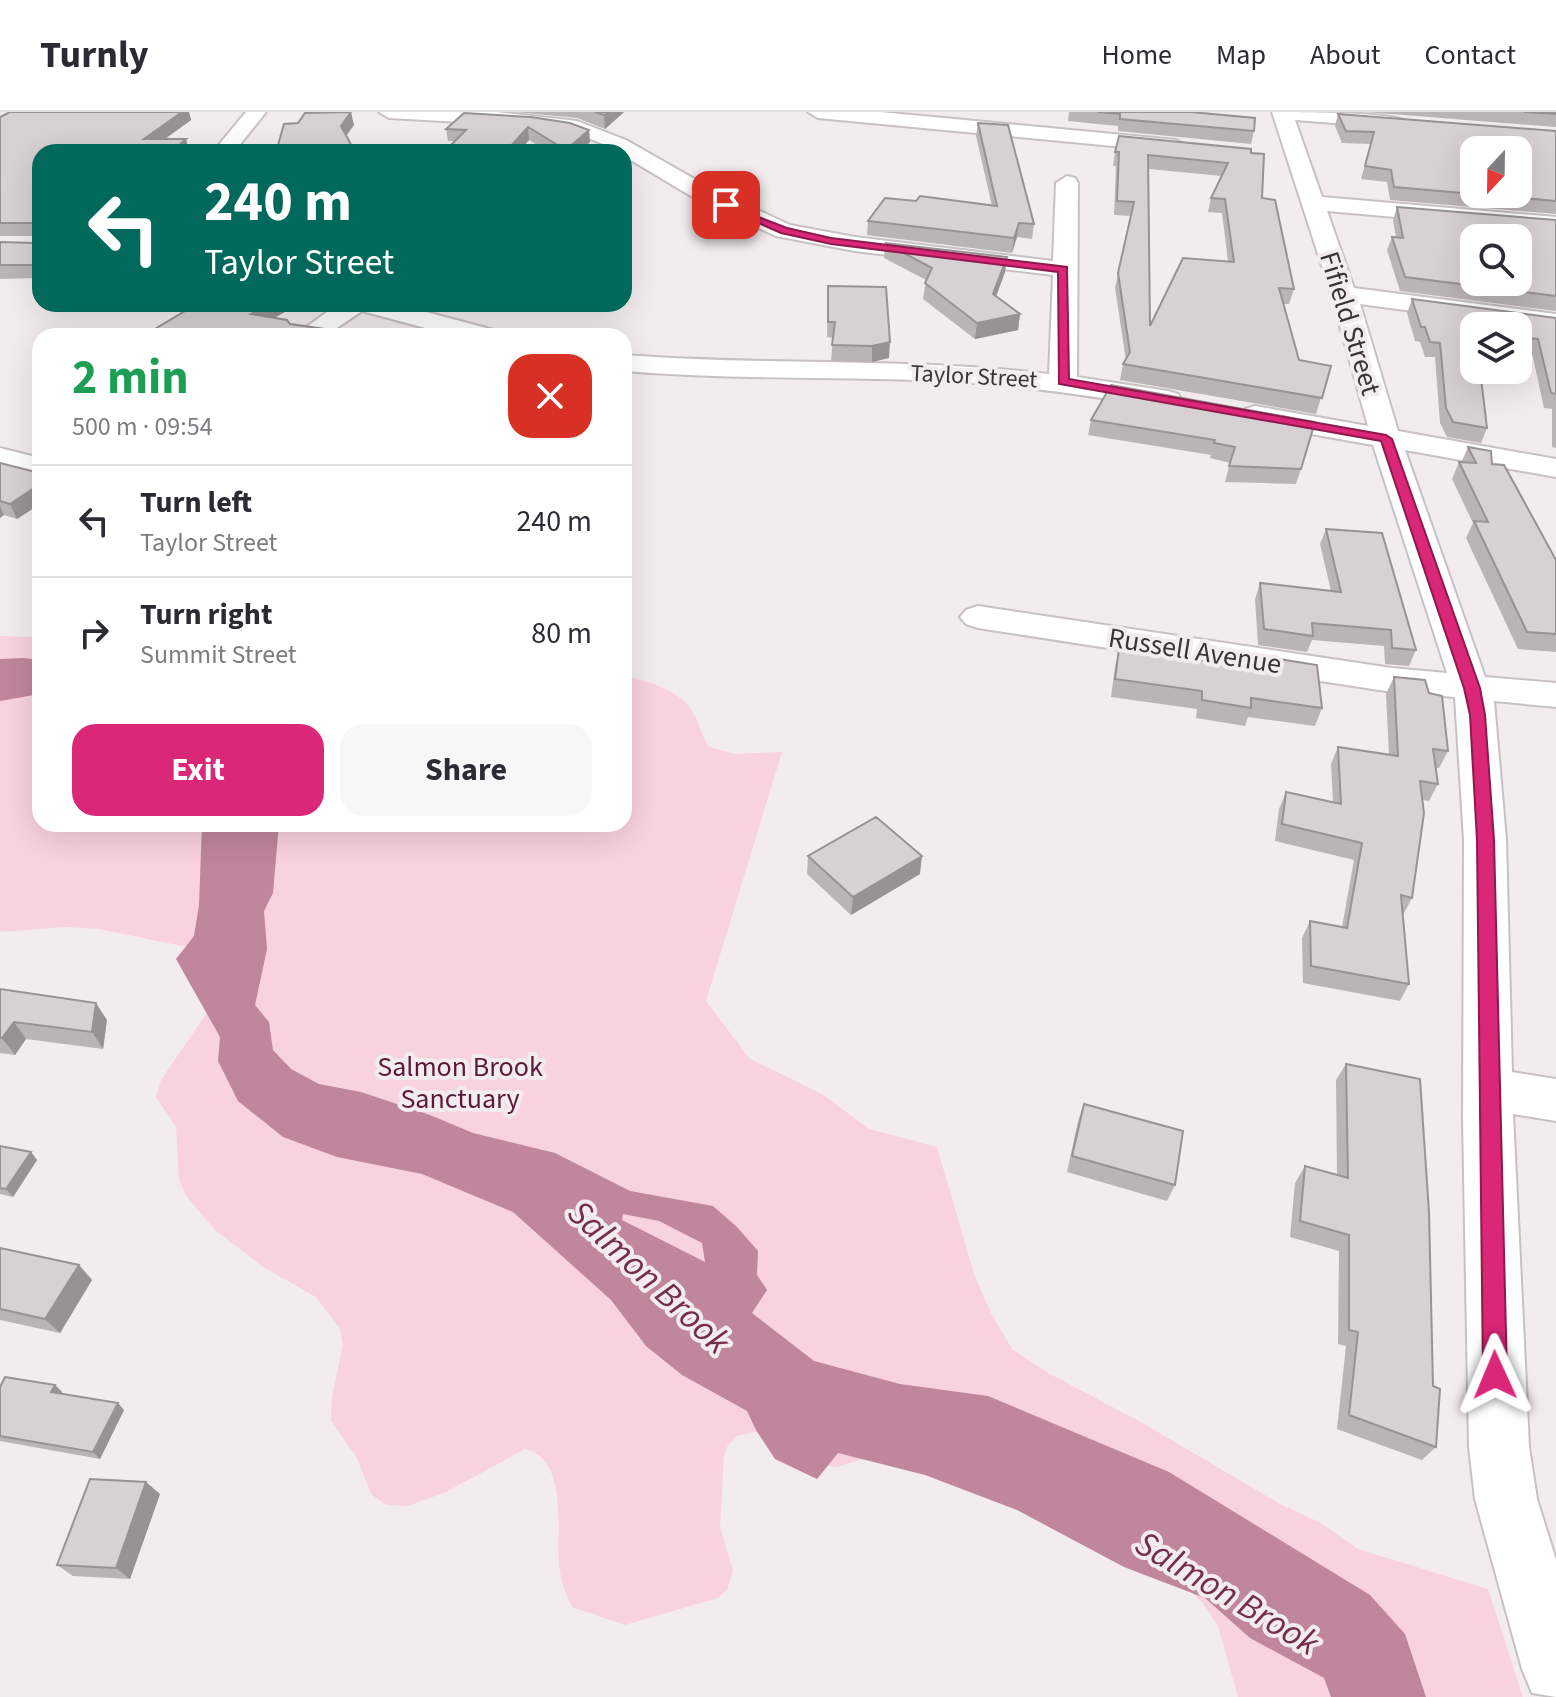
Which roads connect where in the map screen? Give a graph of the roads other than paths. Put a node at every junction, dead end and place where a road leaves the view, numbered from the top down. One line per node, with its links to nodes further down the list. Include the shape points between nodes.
1 (256, 112): 7 (street)
2 (389, 112): 5 (street)
3 (818, 112): 9 (street)
4 (1282, 113): 6 (street); 12 (street, Fifield Street, via 1290,157)
5 (539, 116): 8 (street)
6 (1417, 124)
7 (230, 144)
8 (619, 144)
9 (1190, 148)
10 (632, 152): 14 (street, via 704,194 784,231)
11 (1067, 183): 14 (street)
12 (1314, 203): 13 (street); 15 (street, Fifield Street)
13 (1556, 224)
14 (1063, 269): 22 (street)
15 (1344, 294): 18 (street); 25 (street, Fifield Street)
16 (343, 312): 19 (street)
17 (396, 312): 20 (street)
18 (1556, 322)
19 (319, 328)
20 (456, 328)
21 (632, 364): 22 (street, Taylor Street)
22 (1063, 381): 23 (street, Taylor Street)
23 (1201, 406)
24 (1232, 411): 25 (street)
25 (1386, 439): 28 (street); 30 (street, Fifield Street)
26 (0, 457): 27 (street)
27 (32, 465)
28 (1556, 468)
29 (978, 617): 30 (street, Russell Avenue)
30 (1472, 688): 31 (street, Russell Avenue); 32 (street, Fifield Street, via 1485,840)
31 (1556, 695)
32 (1489, 1089): 33 (street); 34 (street, Fifield Street, via 1499,1447 1506,1499)
33 (1556, 1100)
34 (1556, 1669)

